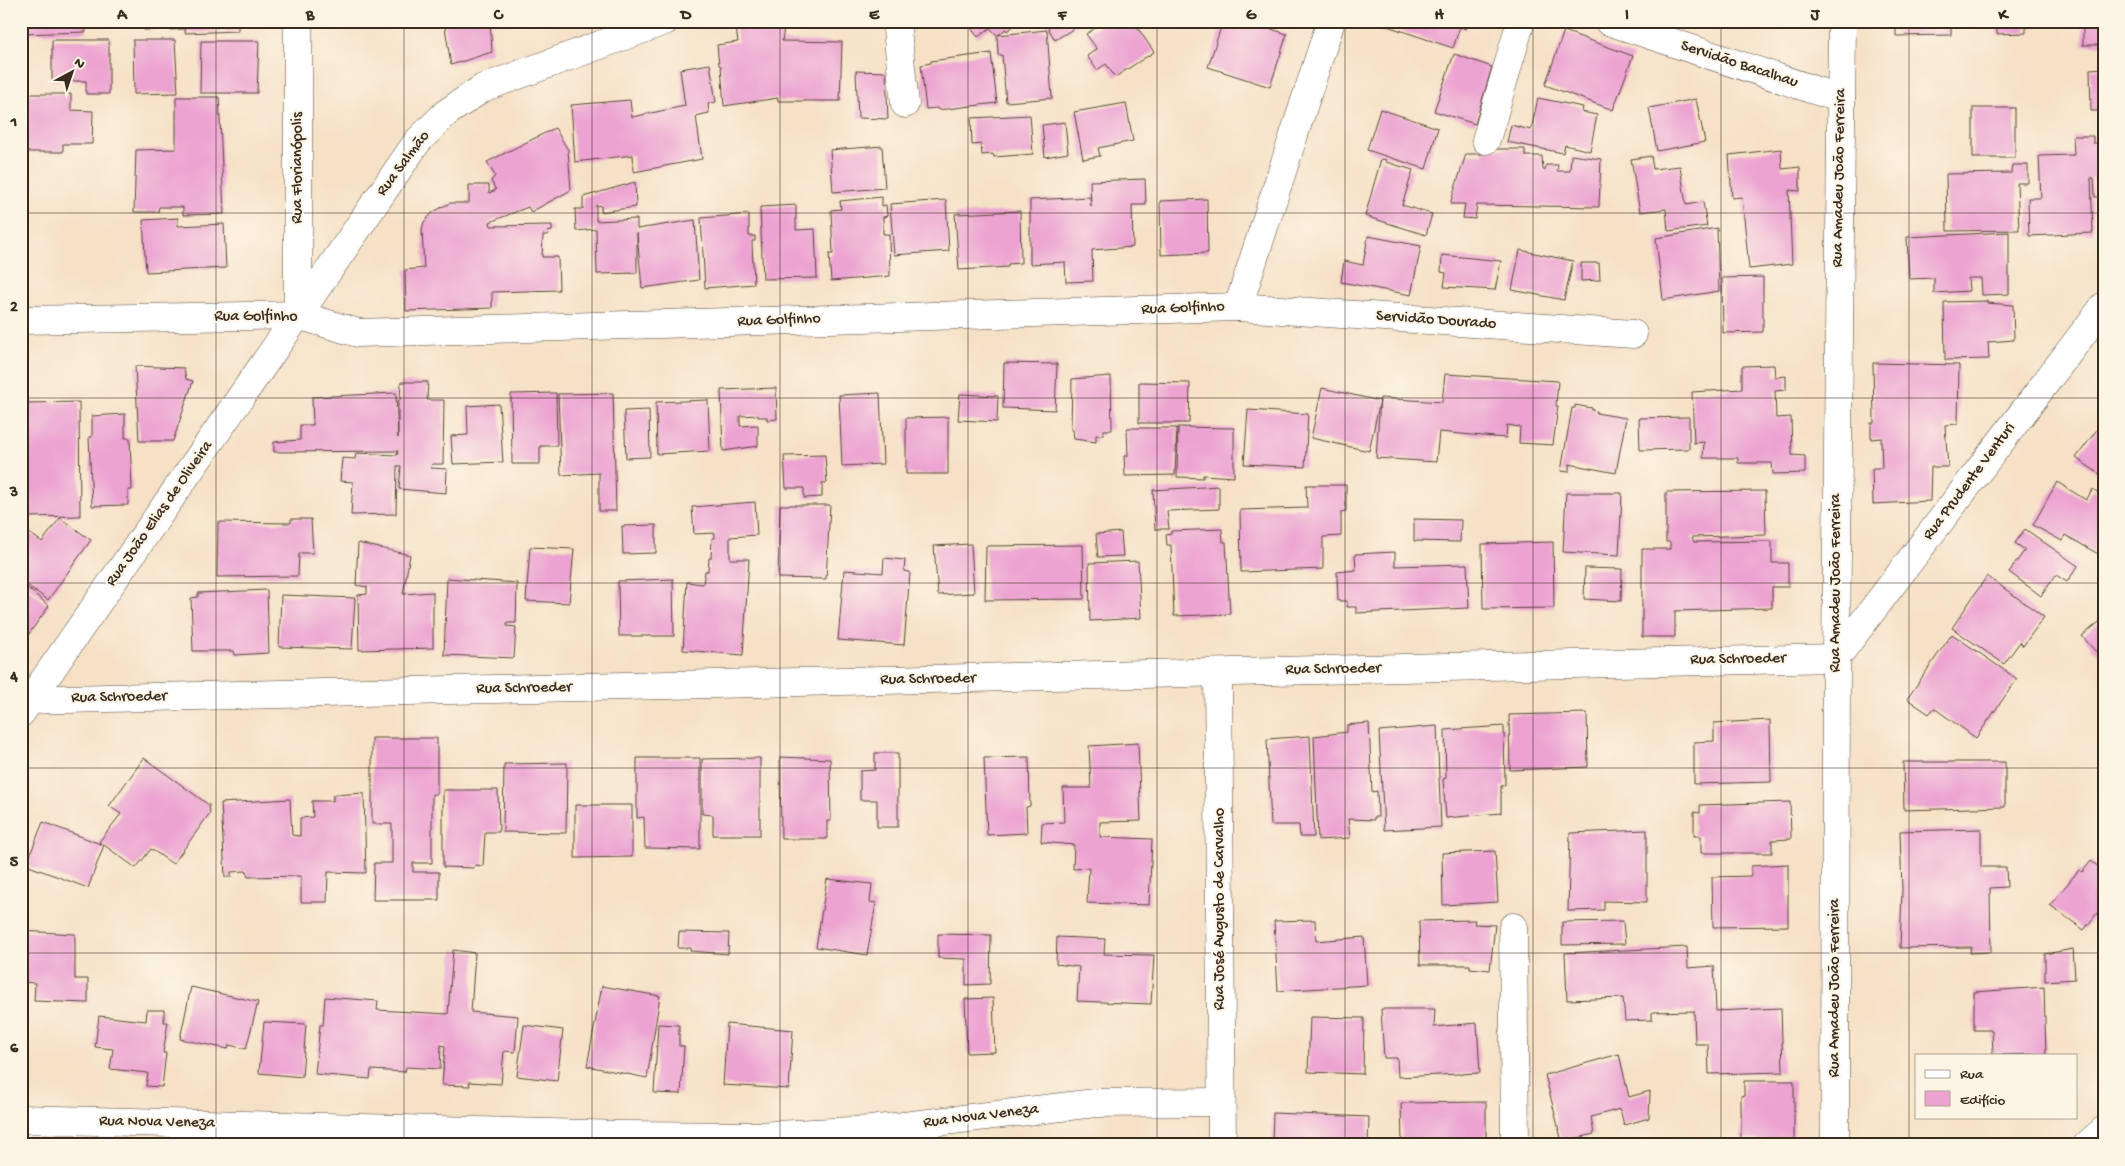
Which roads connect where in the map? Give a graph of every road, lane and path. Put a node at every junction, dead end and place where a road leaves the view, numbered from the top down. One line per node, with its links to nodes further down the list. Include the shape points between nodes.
1 (298, 21): 13 (street, Rua Florianópolis)
2 (665, 21): 13 (street, Rua Salmão, via 483,88 446,113 417,142)
3 (896, 21): 9 (street)
4 (1332, 21): 12 (street, Rua Golfinho)
5 (1521, 21): 10 (street)
6 (1608, 21): 8 (street, Servidão Bacalhau)
7 (1842, 21): 8 (street, Rua Amadeu João Ferreira)
8 (1841, 99): 16 (street, Rua Amadeu João Ferreira)
9 (905, 104)
10 (1486, 140)
11 (2104, 306): 16 (street, Rua Prudente Venturi)
12 (1238, 307): 13 (street, Rua Golfinho, via 358,333); 15 (street, Servidão Dourado)
13 (298, 315): 14 (street, Rua Golfinho); 18 (street, Rua João Elias de Oliveira)
14 (21, 320)
15 (1633, 334)
16 (1836, 658): 17 (street, Rua Schroeder); 25 (street, Rua Amadeu João Ferreira)
17 (1218, 673): 18 (street, Rua Schroeder); 20 (street, Rua José Augusto de Carvalho)
18 (24, 704)
19 (1514, 927): 24 (street)
20 (1221, 1102): 21 (street, Rua Nova Veneza, via 1095,1103 870,1130 755,1136); 23 (street, Rua José Augusto de Carvalho)
21 (21, 1118)
22 (2104, 1130): 26 (street)
23 (1222, 1145)
24 (1516, 1145)
25 (1835, 1145)
26 (2087, 1145)

